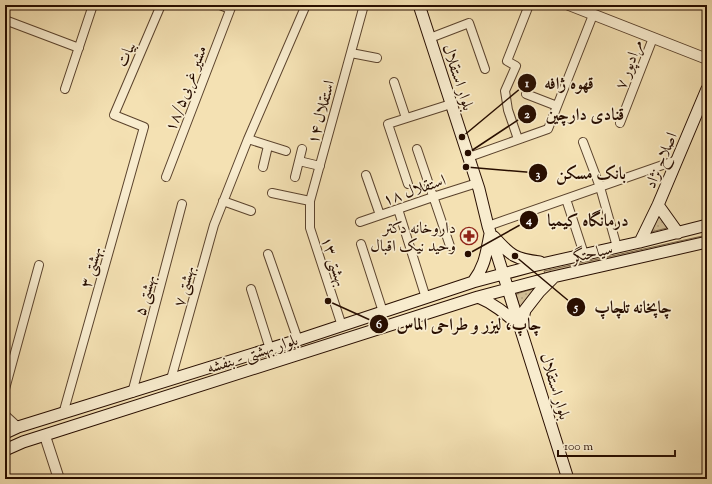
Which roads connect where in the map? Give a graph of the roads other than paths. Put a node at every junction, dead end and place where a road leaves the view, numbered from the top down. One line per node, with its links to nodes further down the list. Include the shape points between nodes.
1 (93, 5): 14 (street)
2 (161, 5): 27 (street, بیات, via 114,115)
3 (220, 5): 9 (street)
4 (306, 5): 28 (street, بهشتی ۷)
5 (364, 5): 15 (street, استقلال ۱۴)
6 (419, 5): 12 (main road, بلوار استقلال)
7 (529, 5): 29 (street, via 506,60 516,66 505,91 508,110)
8 (569, 5): 10 (street)
9 (231, 7): 42 (street, مشیر غربی۱۸/۵)
10 (593, 14): 13 (street); 24 (street)
11 (5, 20): 14 (street)
12 (430, 38): 18 (street, via 469,23); 23 (main road, بلوار استقلال)
13 (653, 38): 17 (street); 26 (street, ۷ مرادپور)
14 (78, 48): 20 (street)
15 (351, 53): 16 (street); 38 (street, استقلال ۱۴)
16 (377, 58)
17 (707, 59)
18 (485, 69)
19 (394, 82): 25 (street)
20 (65, 88)
21 (707, 89): 36 (main road, اصلاح نژاد)
22 (526, 94): 24 (street)
23 (451, 104): 25 (street); 35 (main road, بلوار استقلال)
24 (557, 106): 29 (street, via 548,129)
25 (406, 118): 44 (street, via 388,124)
26 (620, 123)
27 (144, 127): 87 (street, بهشتی ۳)
28 (248, 139): 31 (street); 49 (street, بهشتی ۷)
29 (518, 139): 35 (street)
30 (583, 142): 45 (street)
31 (268, 146): 34 (street); 39 (street)
32 (302, 149): 37 (street)
33 (417, 149): 47 (street)
34 (286, 151)
35 (469, 157): 43 (main road, بلوار استقلال)
36 (677, 160): 45 (street); 52 (main road, اصلاح نژاد)
37 (298, 161): 38 (street); 41 (street)
38 (320, 166): 50 (street, استقلال ۱۴)
39 (263, 167)
40 (366, 175): 55 (street)
41 (295, 177)
42 (166, 178)
43 (477, 183): 47 (street, استقلال ۱۸); 59 (main road, بلوار استقلال)
44 (408, 184)
45 (600, 187): 48 (street); 65 (street)
46 (272, 193): 50 (street)
47 (433, 197): 53 (street, استقلال ۱۸); 64 (street)
48 (566, 199): 59 (street); 67 (street)
49 (223, 201): 54 (street); 83 (street, بهشتی ۷)
50 (310, 201): 58 (street, استقلال ۱۴)
51 (182, 204): 86 (street, بهشتی ۵)
52 (658, 205): 60 (main road); 61 (main road, اصلاح نژاد)
53 (398, 209): 55 (street, استقلال ۱۸); 76 (street)
54 (251, 211)
55 (380, 215): 56 (street, استقلال ۱۸)
56 (360, 222)
57 (707, 225): 60 (main road, سیاحتگر)
58 (310, 228): 78 (street, بهشتی ۱۳)
59 (489, 229): 68 (main road, via 506,251 522,260); 70 (main road, بلوار استقلال); 72 (main road, via 485,259)
60 (678, 232): 61 (main road, سیاحتگر)
61 (640, 242): 65 (main road, سیاحتگر)
62 (707, 242): 71 (main road, سیاحتگر)
63 (361, 244): 77 (street)
64 (450, 246)
65 (617, 247): 67 (main road, سیاحتگر)
66 (268, 254): 80 (street)
67 (584, 254): 68 (main road, سیاحتگر)
68 (549, 262): 70 (main road, سیاحتگر)
69 (39, 265): 85 (street)
70 (504, 274): 72 (main road, بلوار بهشتی - بنفشه); 74 (main road, بلوار استقلال)
71 (553, 277): 74 (main road, سیاحتگر); 79 (main road, via 525,310)
72 (473, 282): 76 (main road, بلوار بهشتی - بنفشه)
73 (251, 289): 81 (street)
74 (509, 290): 75 (main road, بلوار بهشتی - بنفشه); 79 (main road, بلوار استقلال)
75 (478, 297): 79 (main road, via 502,310); 84 (main road, بلوار بهشتی - بنفشه)
76 (426, 298): 77 (main road, بلوار بهشتی - بنفشه)
77 (383, 312): 78 (main road, بلوار بهشتی - بنفشه)
78 (342, 326): 80 (main road, بلوار بهشتی - بنفشه)
79 (521, 327): 94 (main road, بلوار استقلال)
80 (298, 340): 81 (main road, بلوار بهشتی - بنفشه)
81 (270, 349): 82 (main road, بلوار بهشتی - بنفشه)
82 (206, 369): 83 (main road, بلوار بهشتی - بنفشه); 84 (main road)
83 (172, 379): 86 (main road, بلوار بهشتی - بنفشه)
84 (211, 383): 91 (main road, بلوار بهشتی - بنفشه)
85 (5, 389)
86 (132, 393): 87 (main road, بلوار بهشتی - بنفشه)
87 (63, 414): 89 (main road, بلوار بهشتی - بنفشه)
88 (5, 415): 89 (street)
89 (18, 427): 90 (main road, بلوار بهشتی - بنفشه)
90 (5, 433)
91 (45, 436): 92 (main road, بلوار بهشتی - بنفشه); 93 (street)
92 (5, 450)
93 (59, 479)
94 (568, 479)

